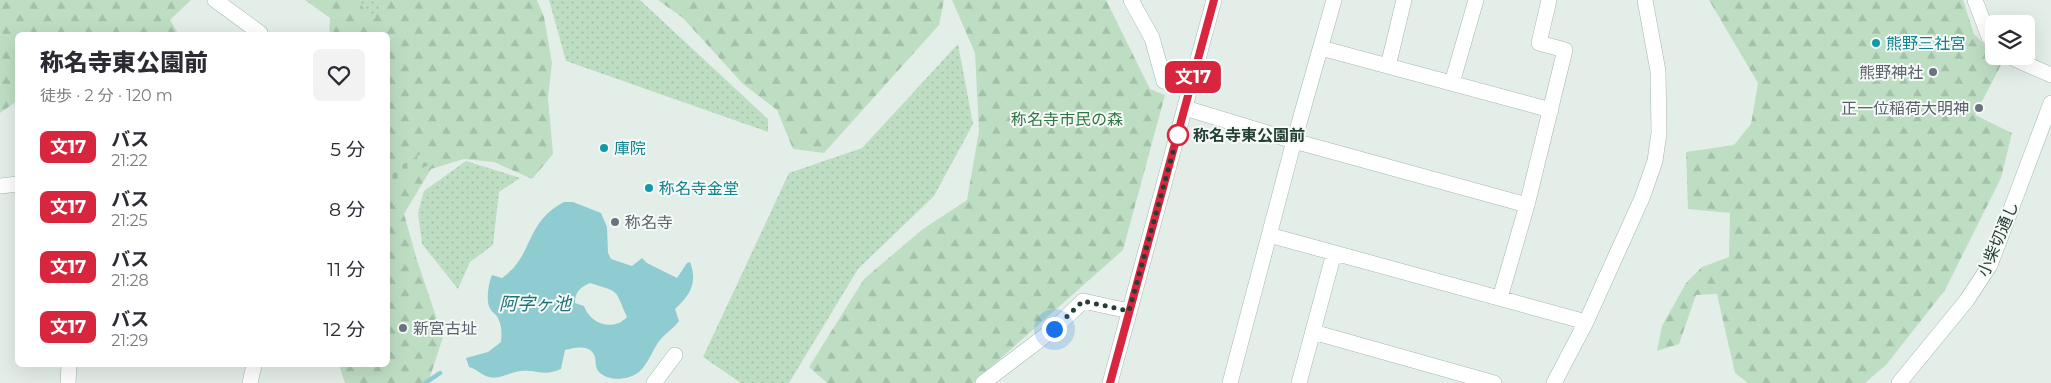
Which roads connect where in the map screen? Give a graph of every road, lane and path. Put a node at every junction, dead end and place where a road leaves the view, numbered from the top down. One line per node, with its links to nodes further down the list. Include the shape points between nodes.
1 (215, 0): 11 (street)
2 (1131, 0): 17 (street, via 1152,38 1164,81)
3 (1214, 0): 17 (street)
4 (1334, 0): 12 (street)
5 (1404, 0): 14 (street)
6 (1476, 0): 16 (street)
7 (1549, 0): 20 (street, via 1539,42 1565,50)
8 (1975, 0): 10 (street)
9 (1641, 2): 29 (street, via 1659,133 1656,161)
10 (1985, 26)
11 (259, 32)
12 (1321, 48): 14 (street); 21 (street)
13 (2028, 65): 15 (street)
14 (1388, 66): 16 (street)
15 (2051, 75)
16 (1452, 83): 20 (street)
17 (1190, 89): 19 (street)
18 (2051, 103): 43 (street, 小柴切通し, via 1990,266 1967,300)
19 (1185, 108): 21 (street); 28 (street)
20 (1551, 110): 24 (street)
21 (1294, 141): 24 (street); 25 (street)
22 (15, 184): 23 (street)
23 (0, 186)
24 (1527, 206): 27 (street)
25 (1270, 235): 26 (street); 39 (street)
26 (1334, 253): 27 (street); 30 (street)
27 (1500, 298): 29 (street)
28 (1129, 311): 37 (street, via 1083,301 1054,329); 38 (street)
29 (1586, 322): 42 (street)
30 (1313, 332): 40 (street); 41 (street)
31 (675, 355): 36 (street)
32 (69, 367): 34 (street)
33 (254, 367): 35 (street)
34 (68, 383)
35 (250, 383)
36 (654, 383)
37 (983, 383)
38 (1110, 383)
39 (1230, 383)
40 (1299, 383)
41 (1494, 383)
42 (1554, 383)
43 (1899, 383)

